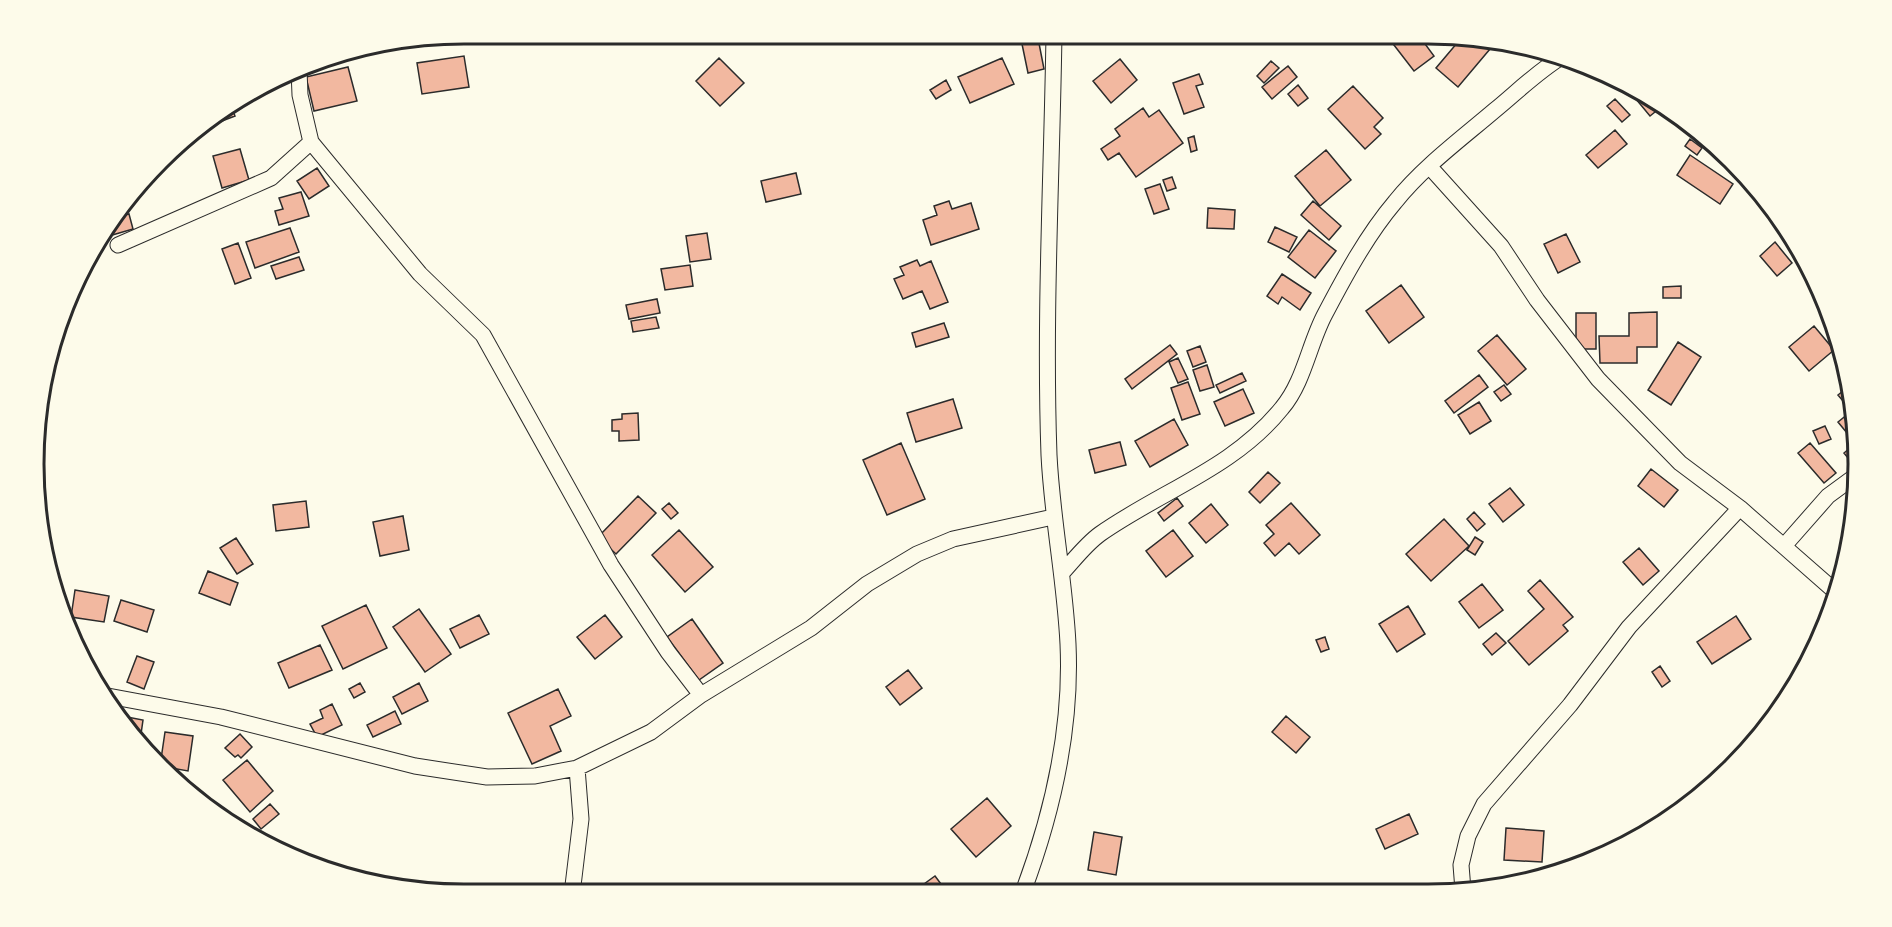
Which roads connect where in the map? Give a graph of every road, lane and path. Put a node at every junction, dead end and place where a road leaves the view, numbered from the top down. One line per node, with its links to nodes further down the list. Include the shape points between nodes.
1 (1054, 44): 9 (street, via 1049,430)
2 (1554, 63): 5 (street)
3 (299, 77): 4 (street)
4 (311, 142): 6 (street, via 272,178); 13 (street, via 420,273 483,335 611,565)
5 (1429, 166): 8 (street, via 1501,246 1598,380 1680,463); 11 (street, via 1394,202 1351,267 1324,316 1284,406 1254,440 1203,475 1098,536)
6 (118, 245)
7 (1848, 481): 10 (street, via 1828,496)
8 (1740, 508): 10 (street); 16 (street, via 1629,627 1570,705 1484,804 1468,836 1461,865)
9 (1053, 517): 11 (street); 13 (street, via 953,539 916,554 867,584 812,628)
10 (1784, 546): 12 (street)
11 (1062, 573): 18 (street, via 1068,645 1064,748 1042,843)
12 (1830, 587)
13 (701, 695): 15 (street, via 651,732)
14 (114, 697): 15 (street, via 221,717 415,766 487,777 535,776)
15 (577, 768): 17 (street, via 581,819)
16 (1462, 882)
17 (573, 884)
18 (1026, 884)

